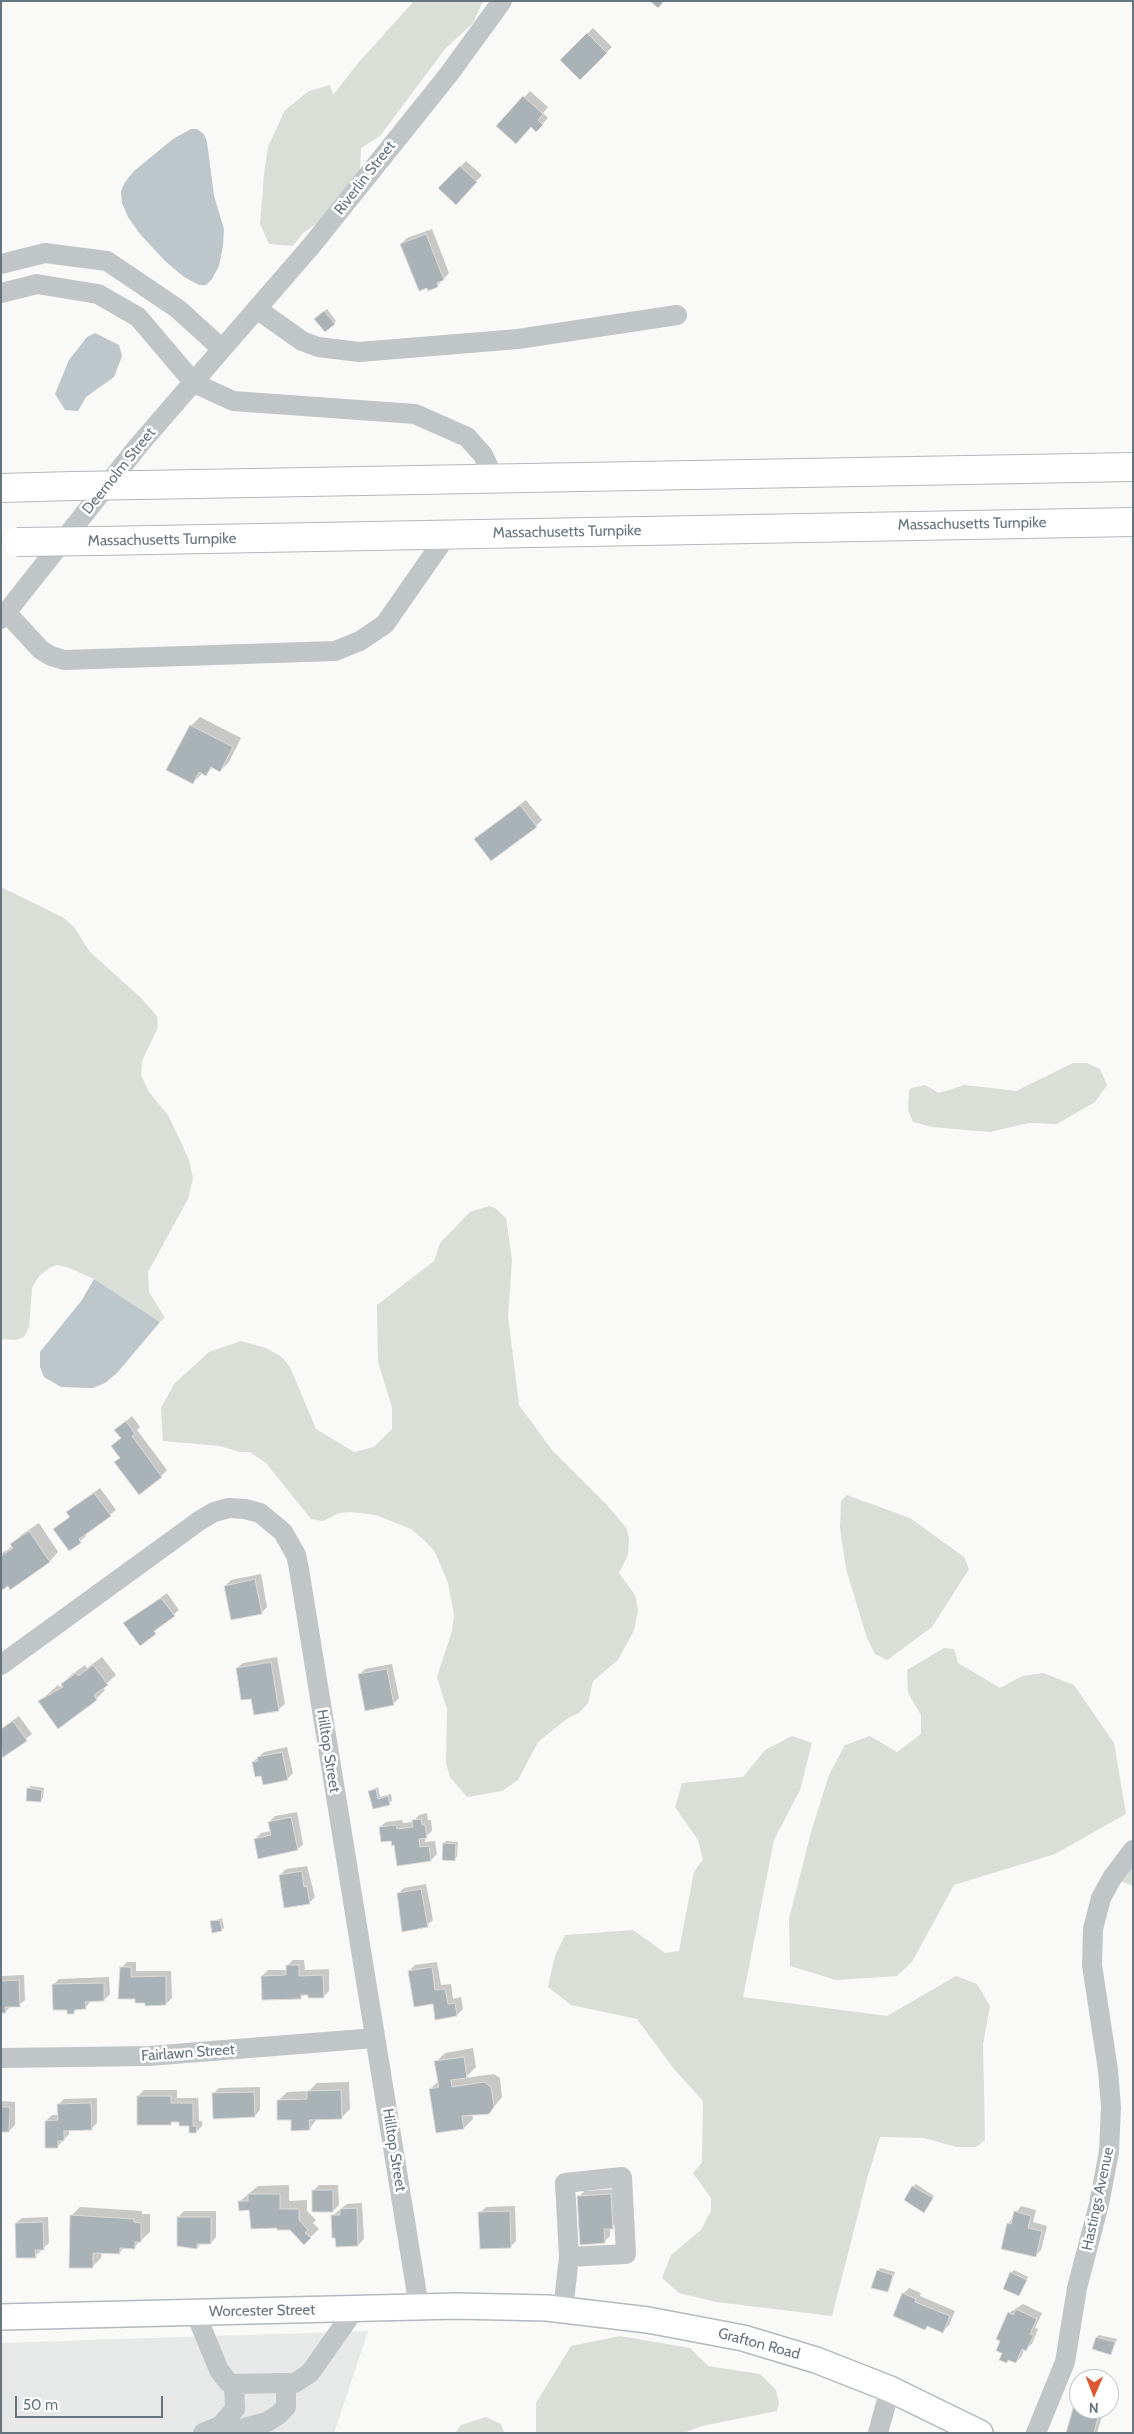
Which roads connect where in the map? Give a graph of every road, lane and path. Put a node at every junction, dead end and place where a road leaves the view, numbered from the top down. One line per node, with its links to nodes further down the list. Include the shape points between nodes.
1 (502, 1): 4 (street, Riverlin Street, via 432,95)
2 (1, 264): 6 (street, via 45,253 107,261 178,309)
3 (1, 293): 7 (street, via 37,284 98,294 138,317)
4 (257, 309): 5 (street, via 302,341 318,347 359,352 518,339); 6 (street, Riverlin Street)
5 (677, 315)
6 (222, 349): 7 (street, Deernolm Street)
7 (194, 383): 9 (street, via 233,400 415,414 468,437 483,454); 14 (street, Deernolm Street, via 139,445)
8 (1133, 467): 9 (highway)
9 (490, 478): 10 (highway, bridge)
10 (1, 488)
11 (1133, 522): 12 (highway, Massachusetts Turnpike)
12 (447, 535): 13 (highway, Massachusetts Turnpike, bridge); 14 (street, via 384,624 360,641 335,651 64,660 41,650)
13 (9, 542)
14 (4, 616)
15 (1, 1665): 17 (street, Hilltop Street, via 214,1512 229,1508 245,1509 260,1514 283,1532 296,1555 299,1569)
16 (1133, 1850): 33 (street, Hastings Avenue, via 1101,1898 1093,1929 1092,1965 1110,2098 1109,2152 1100,2204 1077,2288 1065,2362)
17 (375, 2038): 18 (street, Fairlawn Street, via 149,2056); 20 (street, Hilltop Street)
18 (1, 2058)
19 (568, 2257): 19 (street, via 566,2183 622,2177 626,2254); 23 (street)
20 (419, 2307): 21 (main road, Worcester Street); 22 (main road, Worcester Street)
21 (523, 2307): 23 (main road, Grafton Road)
22 (355, 2309): 24 (main road, Worcester Street); 26 (street, via 310,2373 295,2383)
23 (564, 2310): 28 (main road, Grafton Road, via 677,2324 743,2338 816,2360)
24 (195, 2312): 25 (main road, Worcester Street); 27 (street, via 220,2370 228,2382)
25 (1, 2317)
26 (286, 2383): 27 (street); 30 (street, via 286,2407 278,2416)
27 (234, 2384): 29 (street, via 235,2408 220,2426)
28 (890, 2389): 31 (street); 32 (main road, Grafton Road)
29 (203, 2433)
30 (226, 2433)
31 (878, 2433)
32 (980, 2433)
33 (1036, 2433)

